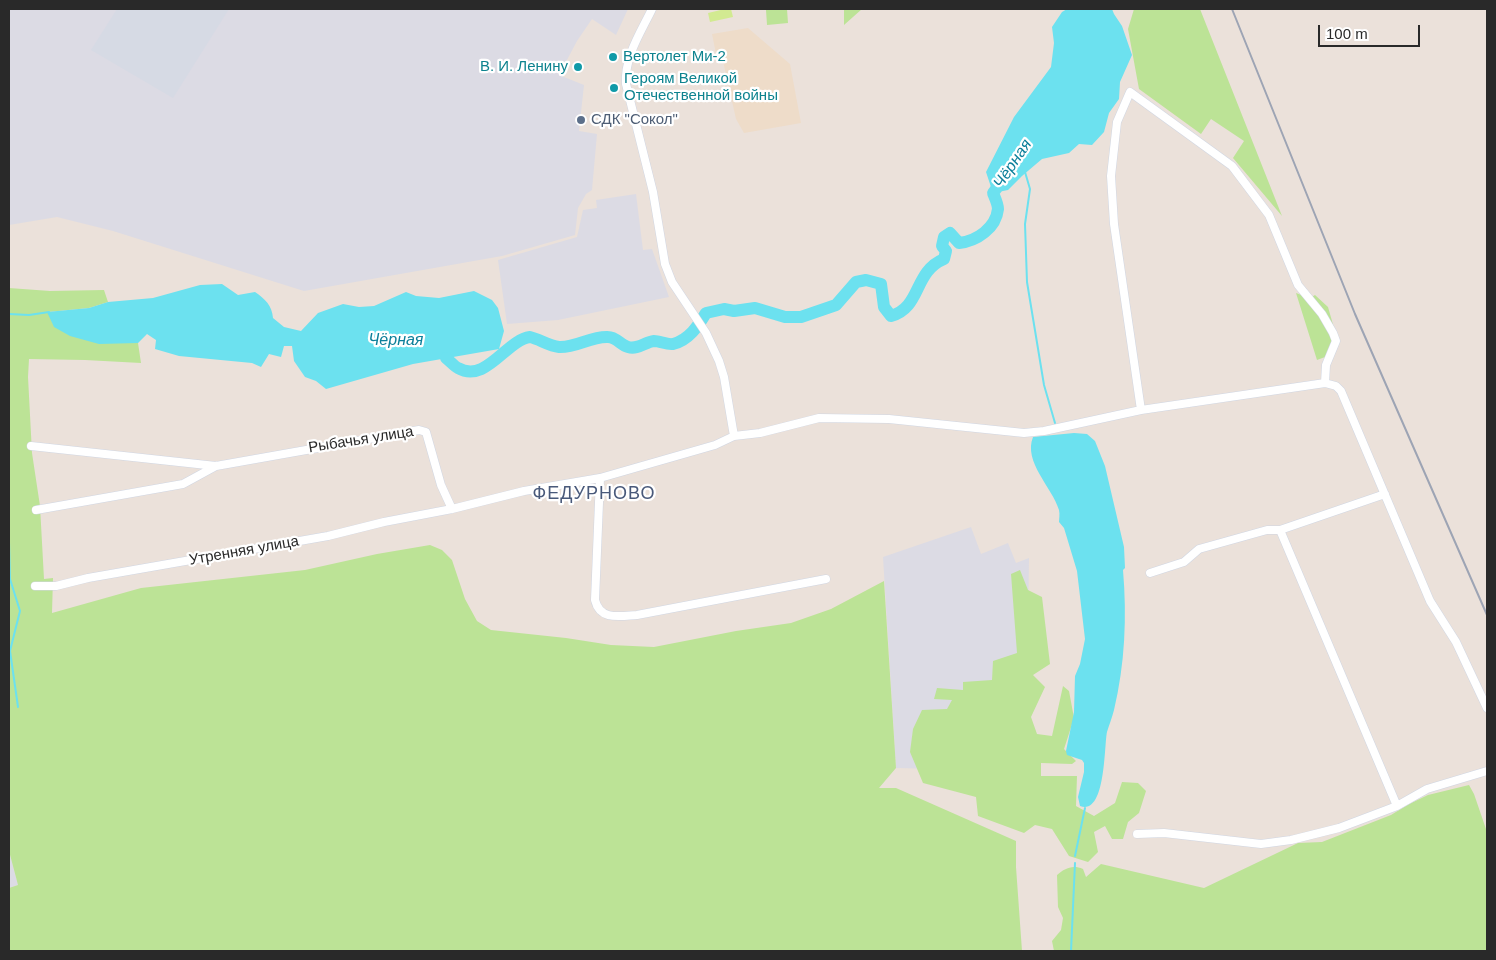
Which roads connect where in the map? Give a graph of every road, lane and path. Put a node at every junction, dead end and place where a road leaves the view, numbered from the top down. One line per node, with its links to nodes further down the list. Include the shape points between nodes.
1 (652, 9): 4 (street, via 629,60 627,89 653,192 665,264 675,288 706,333 719,361)
2 (1324, 383): 3 (street, Утренняя улица); 3 (street, via 1326,365 1336,341 1322,314 1298,285 1269,215 1232,166 1130,92 1117,122 1111,176 1114,224); 8 (street, via 1341,391)
3 (1142, 410): 4 (street, Утренняя улица, via 1024,433 889,419 829,417)
4 (734, 436): 7 (street, Утренняя улица, via 715,445)
5 (31, 446): 6 (street)
6 (216, 466): 9 (street, Рыбачья улица, via 419,430 426,432 441,485); 10 (street, via 183,484)
7 (600, 478): 9 (street, Утренняя улица, via 524,491); 13 (street, via 595,600 596,607 608,616 636,615)
8 (1385, 494): 11 (street); 15 (street, via 1430,600 1456,642)
9 (452, 509): 14 (street, Утренняя улица, via 328,536 56,586)
10 (36, 510)
11 (1280, 530): 12 (street, via 1267,530 1199,549 1184,562); 17 (street)
12 (1150, 573)
13 (826, 579)
14 (35, 586)
15 (1487, 708)
16 (1487, 771): 17 (street, via 1427,789)
17 (1397, 806): 18 (street, via 1316,835 1261,844 1164,833)
18 (1137, 834)

